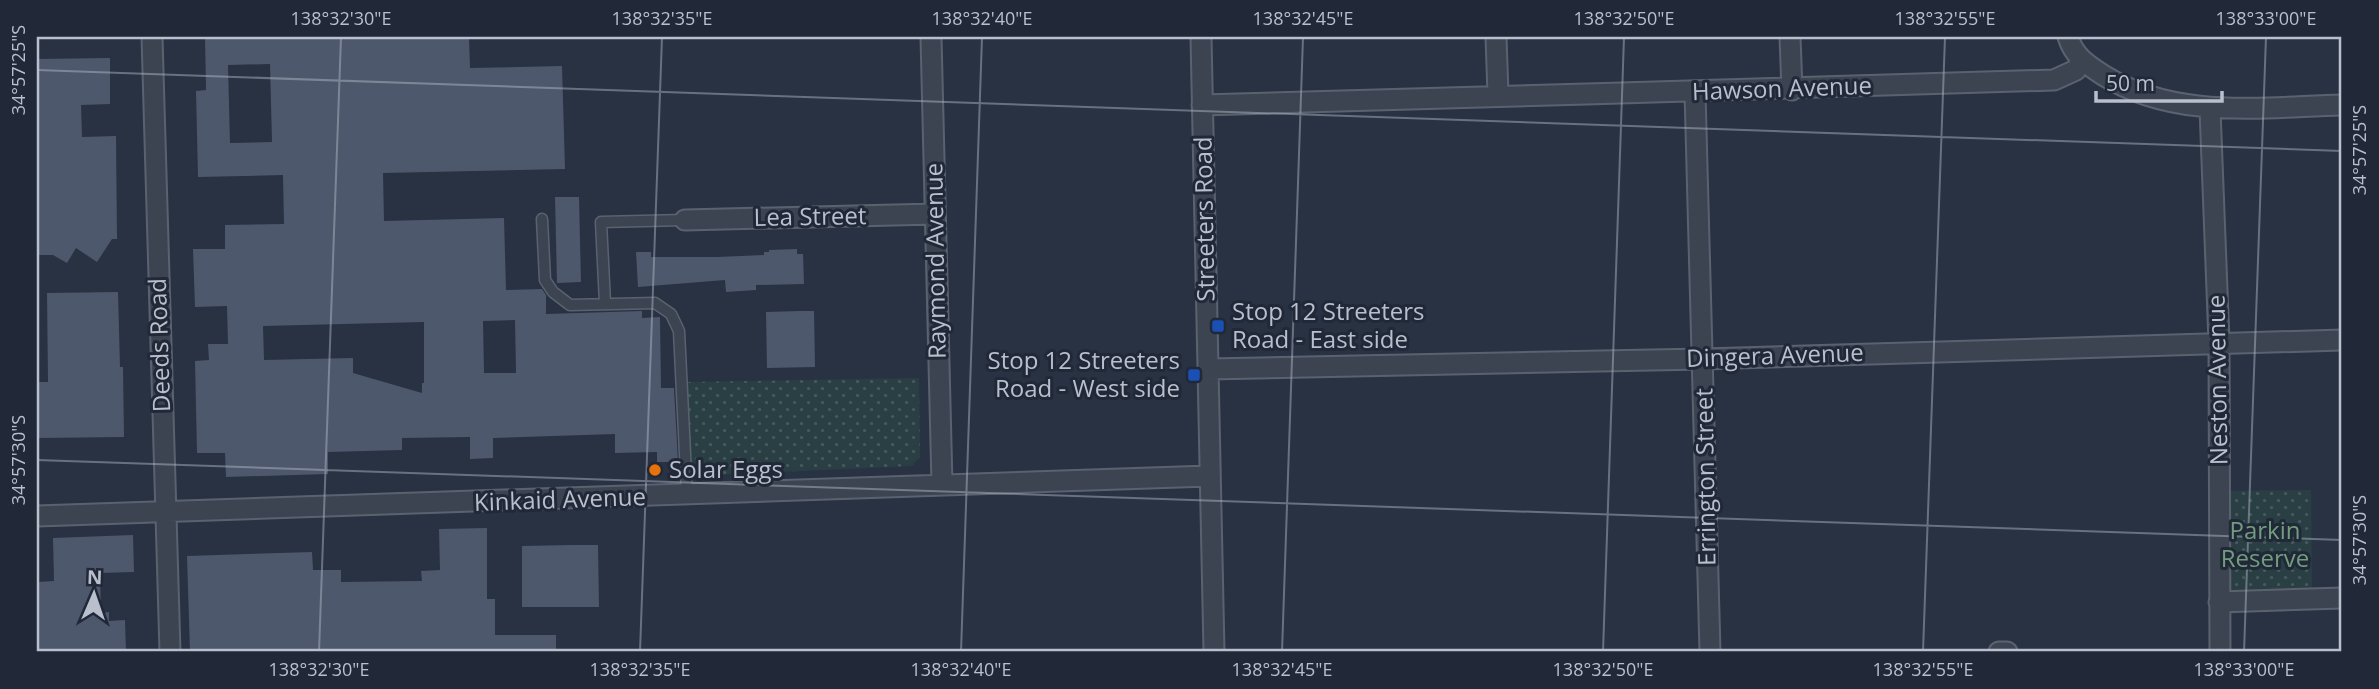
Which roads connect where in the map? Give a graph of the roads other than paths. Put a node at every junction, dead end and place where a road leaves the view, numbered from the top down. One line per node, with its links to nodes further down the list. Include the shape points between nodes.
1 (152, 37): 25 (street, Deeds Road)
2 (931, 37): 14 (street, Raymond Avenue)
3 (1201, 37): 11 (street, Streeters Road)
4 (1496, 37): 10 (street)
5 (1790, 37): 8 (street)
6 (2068, 37): 7 (street)
7 (2081, 61): 8 (street, Hawson Avenue, via 2076,70 2054,80); 13 (street, via 2124,88)
8 (1792, 90): 9 (street, Hawson Avenue)
9 (1695, 92): 10 (street, Hawson Avenue); 20 (street, Errington Street)
10 (1498, 94): 11 (street, Hawson Avenue)
11 (1202, 105): 21 (street, Streeters Road)
12 (2342, 105): 13 (street)
13 (2210, 109): 19 (street, Neston Avenue)
14 (935, 214): 16 (street, Lea Street); 23 (street, Raymond Avenue)
15 (542, 219): 17 (lane, via 545,280 553,292 570,305)
16 (685, 220): 17 (lane, via 601,222)
17 (605, 303): 24 (lane, via 655,303 664,307 680,331)
18 (2342, 340): 19 (street, Dingera Avenue)
19 (2219, 342): 20 (street, Dingera Avenue); 28 (street, Neston Avenue)
20 (1703, 359): 21 (street, Dingera Avenue); 31 (street, Errington Street)
21 (1208, 369): 22 (street, Streeters Road)
22 (1209, 476): 23 (street, Kinkaid Avenue); 30 (street, Streeters Road)
23 (942, 485): 24 (street, Kinkaid Avenue)
24 (687, 495): 25 (street, Kinkaid Avenue)
25 (165, 513): 26 (street, Kinkaid Avenue); 29 (street, Deeds Road)
26 (37, 516)
27 (2342, 598): 28 (street)
28 (2219, 602): 34 (street, Neston Avenue)
29 (170, 652)
30 (1214, 652)
31 (1710, 652)
32 (1999, 652): 33 (street)
33 (2007, 652)
34 (2220, 652)

